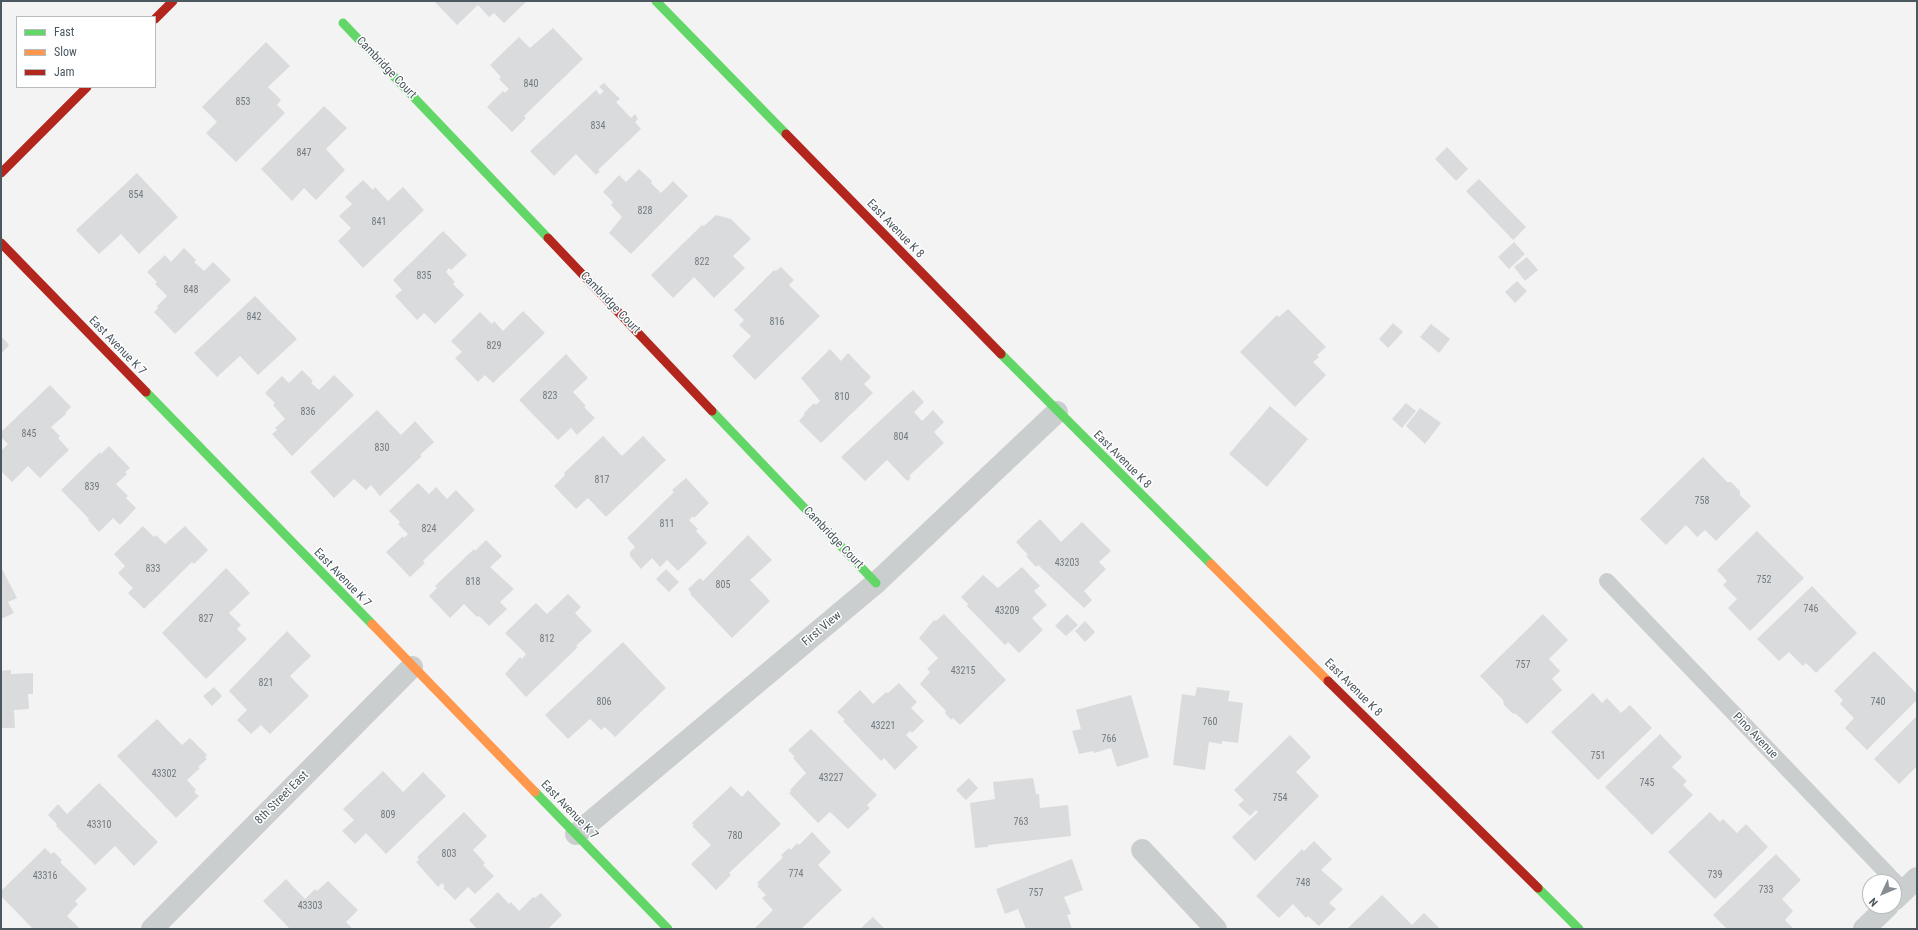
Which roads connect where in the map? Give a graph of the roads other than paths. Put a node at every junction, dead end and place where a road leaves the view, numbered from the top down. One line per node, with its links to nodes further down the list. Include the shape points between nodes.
1 (173, 1): 3 (street)
2 (656, 1): 8 (street, East Avenue K 8)
3 (156, 18)
4 (343, 23): 10 (street, Cambridge Court)
5 (86, 88): 6 (street)
6 (1, 173)
7 (1, 243): 11 (street, East Avenue K 7)
8 (1057, 412): 10 (street, First View); 19 (street, East Avenue K 8)
9 (1606, 581): 14 (lane, Pino Avenue)
10 (876, 584): 12 (street, First View)
11 (412, 667): 12 (street, East Avenue K 7); 16 (street, 8th Street East)
12 (576, 834): 17 (street, East Avenue K 7)
13 (1142, 850): 18 (street)
14 (1905, 890)
15 (1880, 914): 20 (street)
16 (152, 929)
17 (668, 929)
18 (1216, 929)
19 (1579, 929)
20 (1864, 929)

